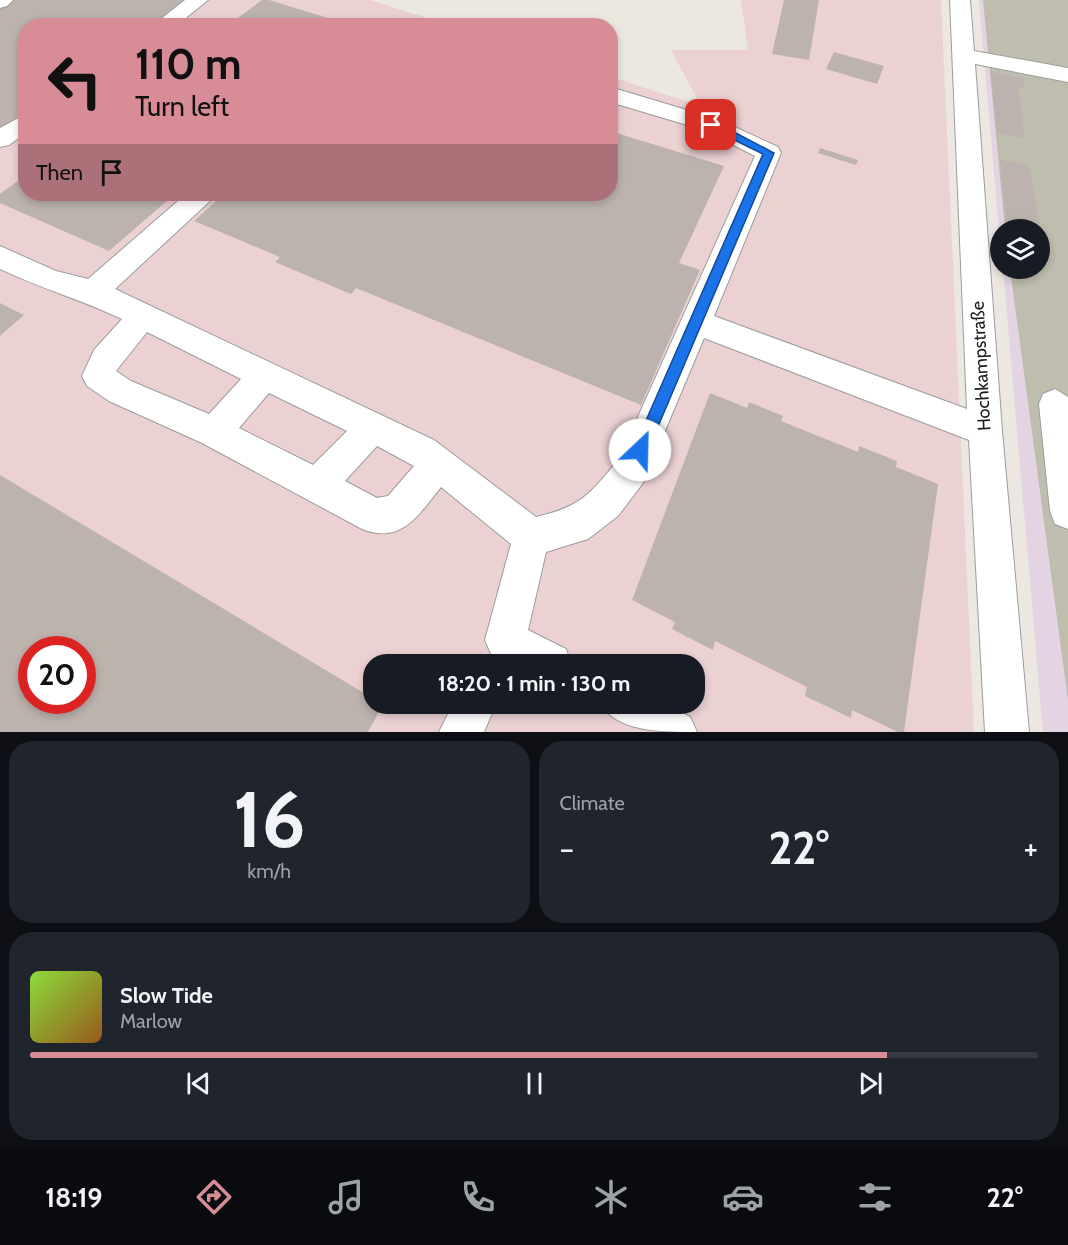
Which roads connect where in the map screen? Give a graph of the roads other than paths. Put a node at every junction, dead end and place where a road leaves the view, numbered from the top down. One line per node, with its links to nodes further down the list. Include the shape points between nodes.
1 (198, 0): 3 (street)
2 (960, 0): 4 (street, Hochkampstraße)
3 (173, 18)
4 (963, 55): 5 (street); 17 (street, Hochkampstraße)
5 (1068, 75)
6 (618, 96): 13 (street, via 711,125 769,153)
7 (18, 127): 8 (street)
8 (0, 139)
9 (194, 201): 11 (street)
10 (0, 257): 11 (street, via 49,280)
11 (93, 292): 12 (street)
12 (143, 316): 14 (street); 18 (street, via 105,359 98,376 120,391)
13 (696, 322): 17 (street); 22 (street, via 631,471 605,504 575,526)
14 (265, 375): 16 (street); 18 (street)
15 (1055, 404): 21 (street)
16 (373, 427): 19 (street); 20 (street)
17 (985, 431): 28 (street, Hochkampstraße)
18 (214, 432): 20 (street)
19 (439, 463): 20 (street, via 397,513 375,516); 22 (street)
20 (317, 486)
21 (1068, 511)
22 (531, 537): 23 (street)
23 (499, 652)
24 (470, 714): 26 (street)
25 (641, 714): 27 (street)
26 (461, 732)
27 (675, 732)
28 (1007, 732)

